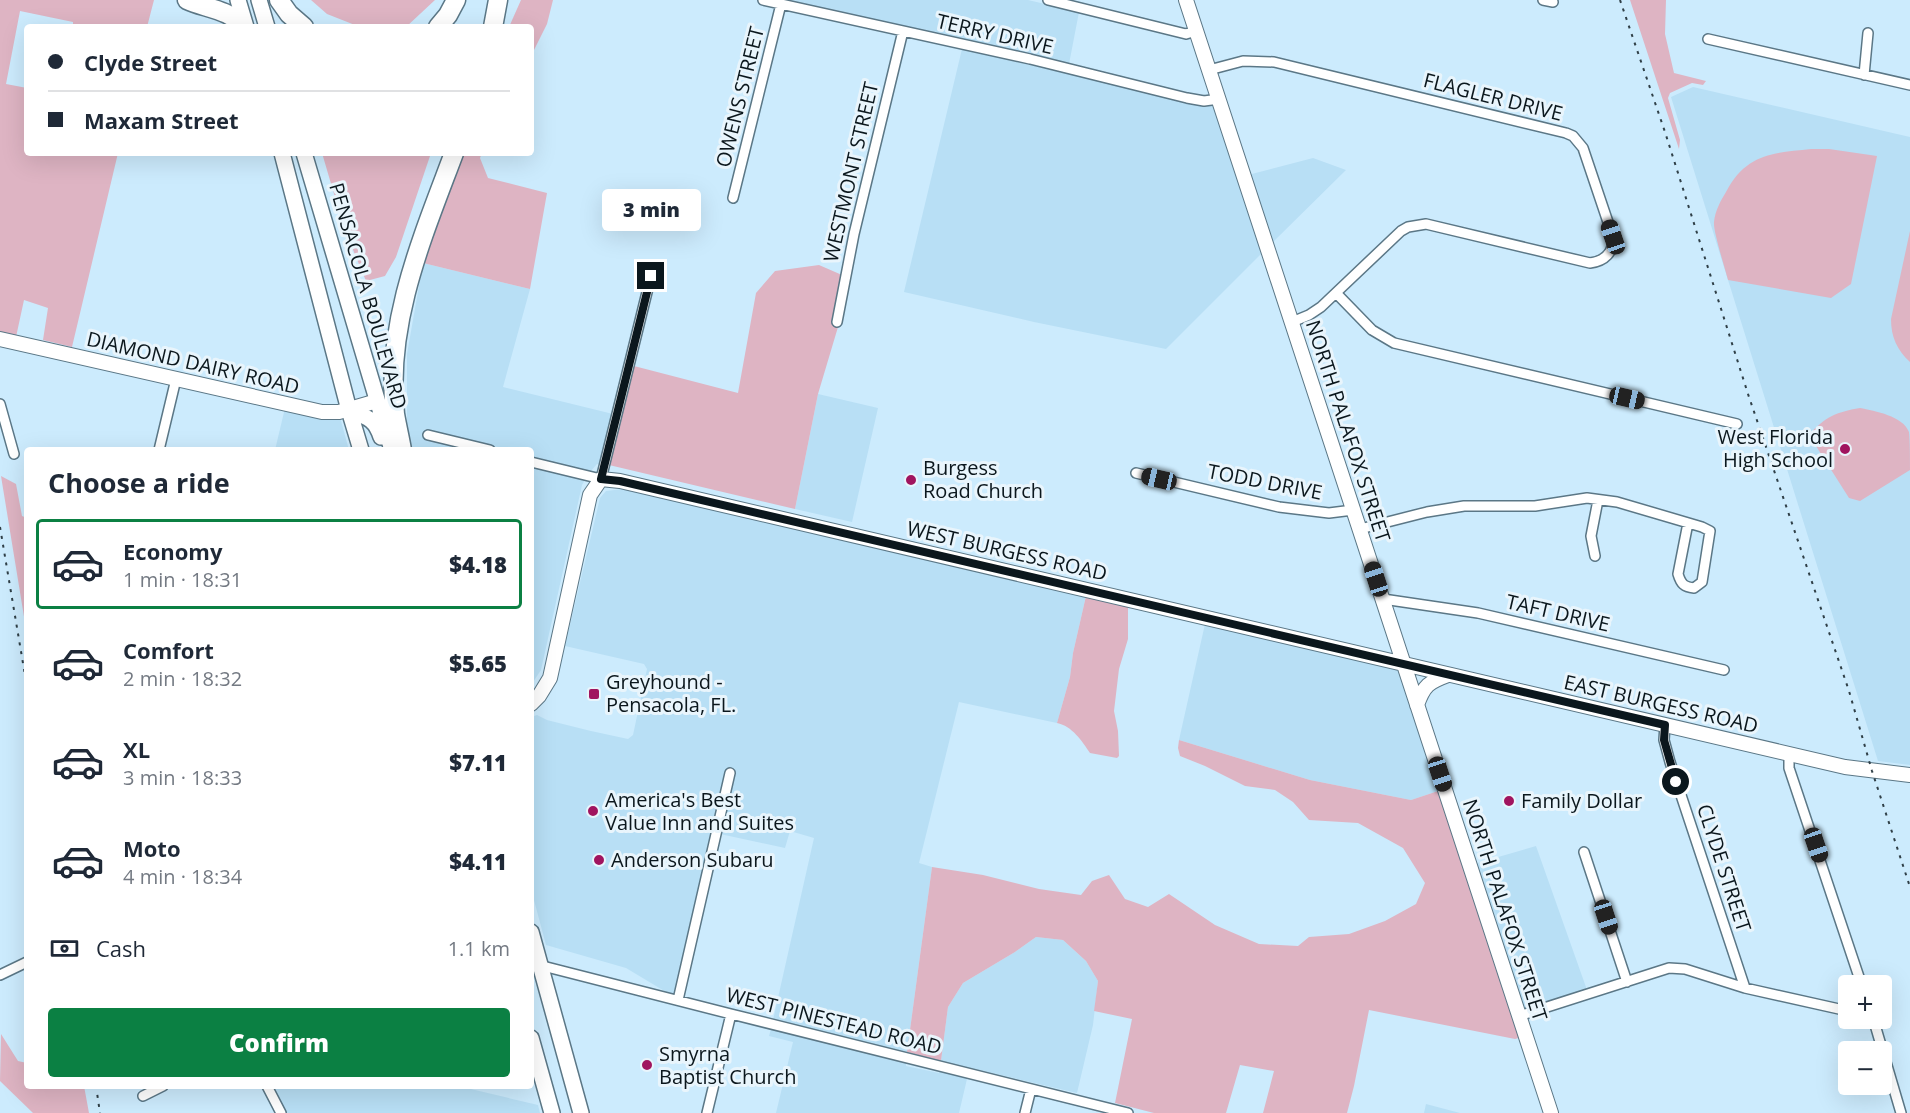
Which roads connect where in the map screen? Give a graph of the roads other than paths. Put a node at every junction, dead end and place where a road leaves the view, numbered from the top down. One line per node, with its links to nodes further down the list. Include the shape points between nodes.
1 (187, 0): 11 (highway, via 230,15)
2 (238, 0): 12 (main road)
3 (259, 0): 13 (main road)
4 (279, 0): 14 (highway)
5 (456, 0): 15 (highway)
6 (498, 0): 16 (highway)
7 (763, 0): 10 (street, TERRY DRIVE)
8 (1048, 0): 18 (street, via 1186,34)
9 (1186, 0): 18 (main road, NORTH PALAFOX STREET)
10 (781, 4): 17 (street, TERRY DRIVE); 28 (street, OWENS STREET)
11 (238, 24)
12 (245, 24)
13 (266, 24)
14 (300, 24)
15 (440, 24)
16 (494, 24)
17 (903, 31): 24 (street, TERRY DRIVE, via 1187,98); 31 (street, WESTMONT STREET)
18 (1196, 31): 21 (main road, NORTH PALAFOX STREET)
19 (1868, 33): 22 (street)
20 (1708, 39): 22 (street)
21 (1209, 70): 24 (main road, NORTH PALAFOX STREET); 30 (street, FLAGLER DRIVE, via 1243,61 1274,62 1566,133 1583,148 1613,237 1612,250 1603,260 1590,263 1418,224 1401,231)
22 (1864, 75): 23 (street)
23 (1910, 85)
24 (1219, 99): 32 (main road, NORTH PALAFOX STREET)
25 (283, 156): 37 (main road)
26 (305, 156): 35 (main road, PENSACOLA BOULEVARD)
27 (453, 156): 44 (highway, via 415,259 401,317 394,385)
28 (734, 198)
29 (651, 276): 49 (street)
30 (1336, 293): 32 (street, FLAGLER DRIVE, via 1321,307); 38 (street, via 1372,330 1394,343)
31 (837, 322)
32 (1292, 322): 51 (main road, NORTH PALAFOX STREET)
33 (0, 339): 34 (main road, DIAMOND DAIRY ROAD)
34 (176, 380): 37 (main road, DIAMOND DAIRY ROAD, via 322,412); 40 (street)
35 (377, 401): 37 (main road, DIAMOND DAIRY ROAD); 43 (main road, PENSACOLA BOULEVARD)
36 (0, 404): 46 (street)
37 (349, 410): 41 (main road); 42 (main road, via 370,418 378,427)
38 (1737, 424)
39 (428, 435): 45 (street)
40 (160, 447)
41 (360, 447)
42 (383, 447)
43 (391, 447)
44 (401, 447)
45 (478, 447)
46 (14, 454)
47 (534, 463): 49 (street, WEST BURGESS ROAD)
48 (1136, 473): 51 (street, TODD DRIVE, via 1279,507 1329,513)
49 (601, 479): 56 (main road, WEST BURGESS ROAD); 59 (main road, via 590,495 550,678)
50 (1598, 500): 52 (street); 53 (street, via 1587,498 1535,506 1464,506); 54 (street, via 1591,536)
51 (1353, 510): 53 (main road, NORTH PALAFOX STREET)
52 (1688, 523): 52 (street, via 1702,526 1711,536 1702,582 1694,588 1680,582 1678,574)
53 (1360, 529): 55 (main road, NORTH PALAFOX STREET)
54 (1594, 556)
55 (1383, 599): 56 (main road, NORTH PALAFOX STREET); 57 (street, TAFT DRIVE, via 1478,613)
56 (1404, 665): 58 (main road, EAST BURGESS ROAD); 60 (main road, NORTH PALAFOX STREET)
57 (1724, 670)
58 (1448, 675): 60 (main road, via 1429,683); 61 (main road, EAST BURGESS ROAD)
59 (534, 701)
60 (1417, 705): 75 (main road, NORTH PALAFOX STREET)
61 (1665, 725): 62 (main road, EAST BURGESS ROAD); 71 (street, CLYDE STREET, via 1670,762)
62 (1789, 753): 64 (main road, EAST BURGESS ROAD, via 1845,767); 69 (street, via 1789,768)
63 (730, 773): 72 (street)
64 (1910, 775)
65 (1584, 852): 70 (street)
66 (24, 963): 68 (street)
67 (536, 964): 72 (street, WEST PINESTEAD ROAD); 82 (main road)
68 (0, 975)
69 (1858, 975)
70 (1627, 982): 71 (street, via 1669,968 1685,969); 75 (street)
71 (1745, 988): 73 (street)
72 (678, 1000): 74 (street, WEST PINESTEAD ROAD)
73 (1838, 1009)
74 (731, 1014): 80 (street, WEST PINESTEAD ROAD); 85 (street)
75 (1519, 1016): 88 (main road, NORTH PALAFOX STREET)
76 (1876, 1029): 89 (street)
77 (534, 1049): 83 (main road)
78 (157, 1089): 81 (street)
79 (269, 1089): 84 (street)
80 (1031, 1089): 86 (street); 87 (street, WEST PINESTEAD ROAD)
81 (143, 1096)
82 (579, 1106): 83 (main road)
83 (551, 1109)
84 (281, 1113)
85 (706, 1113)
86 (1025, 1113)
87 (1128, 1113)
88 (1551, 1113)
89 (1901, 1113)

